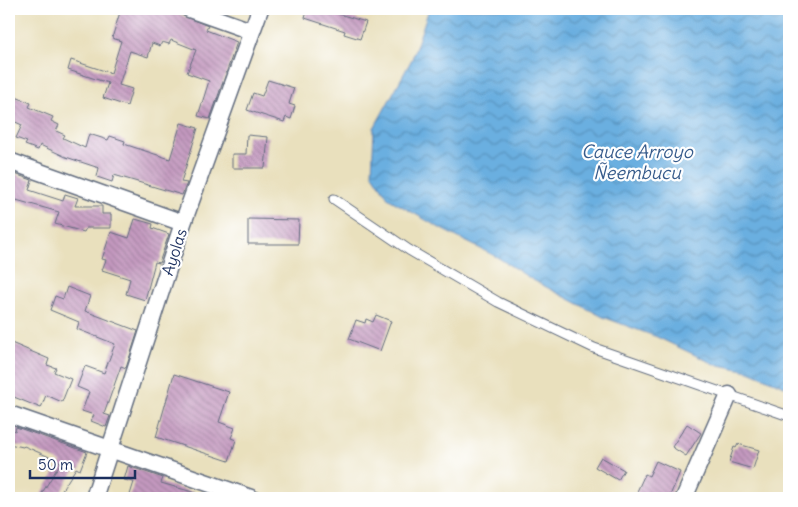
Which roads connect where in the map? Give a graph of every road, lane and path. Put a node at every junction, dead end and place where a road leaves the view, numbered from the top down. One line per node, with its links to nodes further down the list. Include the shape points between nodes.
1 (189, 9): 3 (street)
2 (260, 9): 3 (street, Ayolas)
3 (251, 32): 6 (street, Ayolas)
4 (9, 162): 6 (street)
5 (334, 199): 7 (lane, via 409,250 498,302 594,348)
6 (183, 223): 10 (street, Ayolas)
7 (729, 395): 9 (lane); 13 (street)
8 (9, 414): 10 (street)
9 (789, 416)
10 (111, 451): 11 (street, Ayolas); 12 (street)
11 (94, 498)
12 (251, 498)
13 (684, 498)

